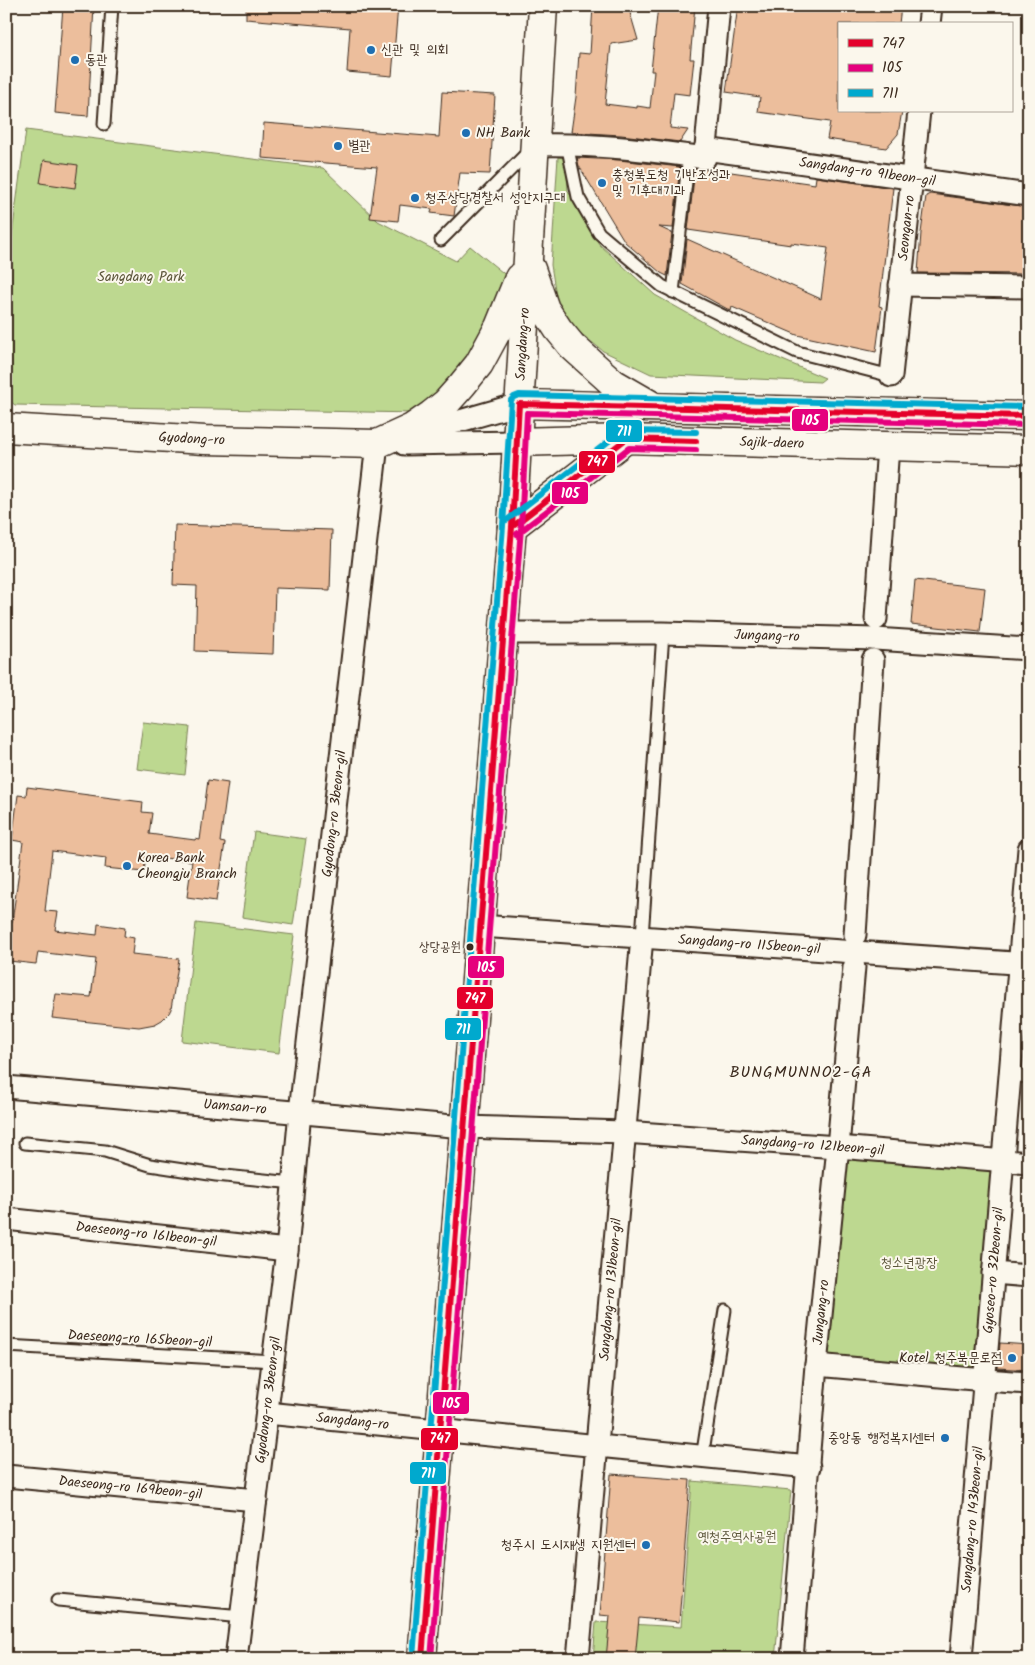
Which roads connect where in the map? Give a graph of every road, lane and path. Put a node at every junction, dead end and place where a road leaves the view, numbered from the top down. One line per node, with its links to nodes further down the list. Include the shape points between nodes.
1 (112, 6): 7 (lane)
2 (543, 6): 9 (main road, Sangdang-ro)
3 (719, 6): 10 (street)
4 (931, 6): 5 (street)
5 (929, 22)
6 (919, 112): 11 (street, Seongan-ro)
7 (104, 124)
8 (567, 144): 9 (street, Sangdang-ro 91beon-gil); 10 (street, Sangdang-ro 91beon-gil); 17 (lane, via 578,198 599,233 662,286)
9 (534, 145): 13 (lane); 14 (main road, Sangdang-ro)
10 (697, 153): 11 (street, Sangdang-ro 91beon-gil); 17 (lane)
11 (912, 178): 12 (street, Sangdang-ro 91beon-gil); 15 (street, Seongan-ro)
12 (1029, 195)
13 (441, 240)
14 (527, 258): 19 (main road, Sangdang-ro); 20 (main road, via 545,309 558,330 613,383); 25 (main road, via 499,326 479,364 446,403 431,415)
15 (900, 285): 16 (street); 18 (street, Seongan-ro)
16 (1029, 287)
17 (674, 292): 18 (lane, via 797,352)
18 (891, 376)
19 (519, 404): 20 (main road); 24 (main road, Sangdang-ro); 25 (street, Gyodong-ro)
20 (655, 407): 21 (main road)
21 (1029, 416)
22 (6, 428): 25 (main road, Gyodong-ro, via 205,440)
23 (626, 439): 24 (main road, Sajik-daero); 26 (main road, Sajik-daero); 28 (main road)
24 (516, 442): 25 (street, Gyodong-ro); 28 (main road, Sangdang-ro)
25 (377, 444): 41 (street, Gyodong-ro 3beon-gil)
26 (888, 446): 27 (main road, Sajik-daero); 31 (street)
27 (1029, 450)
28 (512, 527): 29 (main road, Sangdang-ro)
29 (503, 633): 30 (street, Jungang-ro); 34 (main road, Sangdang-ro)
30 (664, 633): 31 (street, Jungang-ro); 36 (lane)
31 (874, 639): 32 (street, Jungang-ro); 35 (street)
32 (1029, 650)
33 (1028, 854): 37 (street)
34 (480, 926): 36 (street, Sangdang-ro 115beon-gil); 42 (main road, Sangdang-ro)
35 (855, 936)
36 (642, 937): 37 (street, Sangdang-ro 115beon-gil); 43 (street)
37 (1024, 964): 39 (street)
38 (854, 967): 45 (street, Jungang-ro)
39 (1019, 1076): 46 (street)
40 (6, 1087): 41 (street, Uamsan-ro)
41 (300, 1112): 42 (street, Uamsan-ro); 48 (street, Gyodong-ro 3beon-gil)
42 (464, 1127): 43 (street, Sangdang-ro 121beon-gil); 60 (main road, Sangdang-ro)
43 (624, 1132): 45 (street, Sangdang-ro 121beon-gil); 61 (street, Sangdang-ro 131beon-gil)
44 (26, 1143): 48 (lane, via 105,1152 150,1165 216,1175)
45 (838, 1147): 46 (street, Sangdang-ro 121beon-gil); 56 (street, Jungang-ro)
46 (1002, 1161): 47 (street, Sangdang-ro 121beon-gil); 51 (street, Gyoseo-ro 32beon-gil)
47 (1029, 1163)
48 (294, 1183): 50 (street, Gyodong-ro 3beon-gil)
49 (6, 1219): 50 (street, Daeseong-ro 161beon-gil)
50 (287, 1250): 55 (street, Gyodong-ro 3beon-gil)
51 (993, 1273): 52 (street); 57 (street, Gyoseo-ro 32beon-gil)
52 (1029, 1276)
53 (725, 1310): 62 (lane)
54 (6, 1346): 55 (lane, Daeseong-ro 165beon-gil)
55 (273, 1361): 59 (street, Gyodong-ro 3beon-gil)
56 (816, 1365): 57 (street); 63 (street, Jungang-ro)
57 (985, 1380): 58 (street); 72 (street, Sangdang-ro 143beon-gil)
58 (1029, 1383)
59 (267, 1413): 60 (street, Sangdang-ro); 65 (street, Gyodong-ro 3beon-gil)
60 (440, 1430): 61 (street); 69 (main road, Sangdang-ro)
61 (597, 1445): 62 (street); 70 (street, Sangdang-ro 131beon-gil)
62 (702, 1458): 63 (street)
63 (809, 1467): 71 (street, Jungang-ro)
64 (6, 1476): 65 (street, Daeseong-ro 169beon-gil)
65 (256, 1500): 67 (street, Gyodong-ro 3beon-gil)
66 (58, 1600): 67 (lane)
67 (242, 1617): 68 (street, Gyodong-ro 3beon-gil)
68 (236, 1659)
69 (422, 1659)
70 (578, 1659)
71 (792, 1659)
72 (961, 1659)

